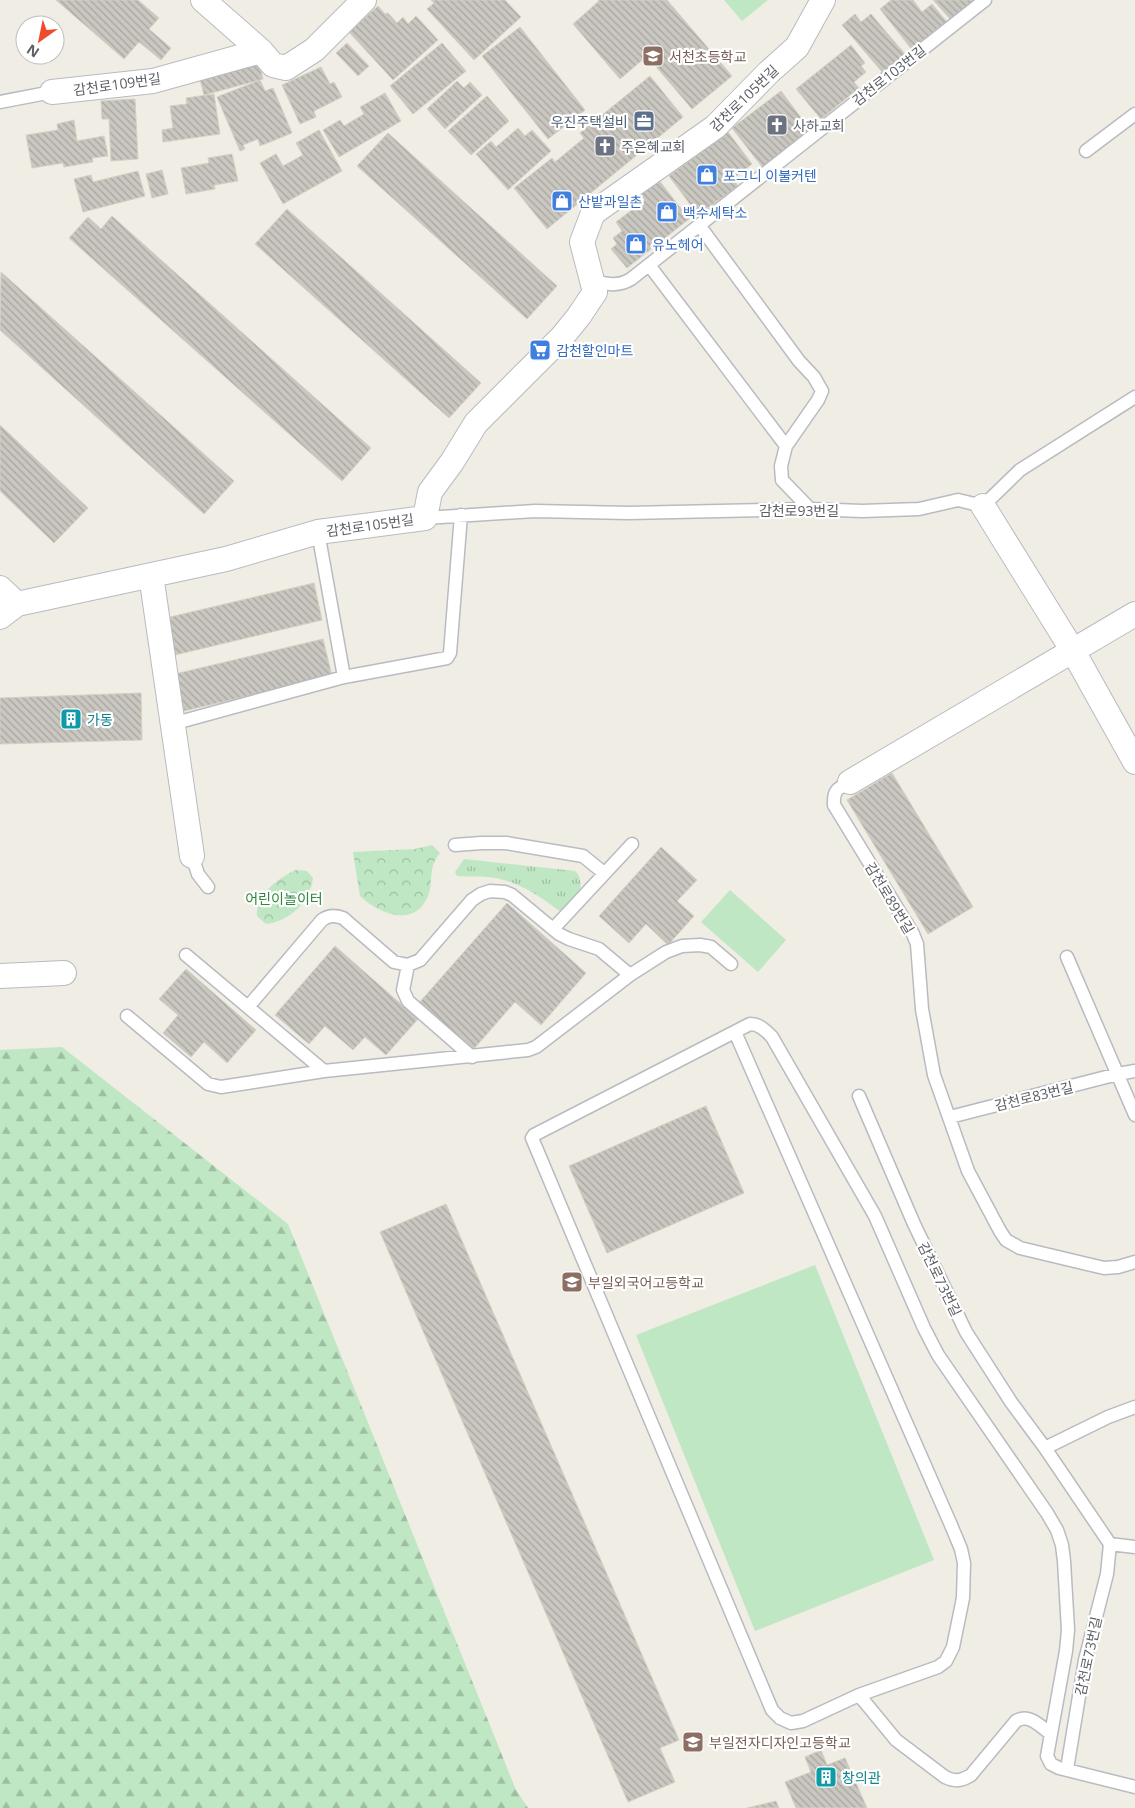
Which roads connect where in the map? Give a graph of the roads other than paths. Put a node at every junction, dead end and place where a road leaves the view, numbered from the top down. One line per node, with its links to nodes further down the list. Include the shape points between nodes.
1 (203, 0): 5 (street)
2 (364, 0): 5 (street, via 314,50 286,68 273,65)
3 (823, 0): 12 (street, 감천로105번길, via 798,47 716,127 593,213 582,242)
4 (985, 0): 10 (lane, 감천로103번길)
5 (261, 51): 6 (street, 감천로109번길, via 153,81)
6 (52, 92): 7 (lane, 감천로109번길)
7 (0, 102)
8 (1135, 114): 9 (lane)
9 (1086, 151)
10 (699, 225): 11 (lane, 감천로103번길); 14 (lane, via 822,391)
11 (649, 265): 12 (lane, 감천로103번길, via 622,284); 14 (lane)
12 (592, 281): 18 (street, 감천로105번길, via 595,292 580,316 532,369 476,423 430,492)
13 (1135, 397): 15 (lane, via 1020,470)
14 (786, 446): 16 (lane, via 781,466 782,480)
15 (984, 506): 16 (lane, 감천로93번길, via 958,500 919,509); 23 (street)
16 (810, 509): 17 (lane, 감천로93번길, via 638,513 534,511)
17 (461, 515): 18 (lane, 감천로93번길); 24 (lane, via 447,658)
18 (425, 518): 19 (street, 감천로105번길)
19 (318, 532): 20 (street, 감천로105번길, via 226,559); 24 (lane, 감천로105번길)
20 (151, 575): 21 (street, 감천로105번길); 25 (street)
21 (6, 603)
22 (1135, 614): 23 (street, 감천로89번길)
23 (1073, 651): 26 (street); 27 (street, 감천로89번길)
24 (344, 677): 25 (lane)
25 (172, 724): 30 (street)
26 (1135, 762)
27 (850, 782): 50 (lane, 감천로89번길, via 838,788 833,796 834,805 917,944 926,1037 934,1075)
28 (632, 844): 31 (lane)
29 (455, 845): 31 (lane, via 506,843 583,856)
30 (192, 856): 32 (lane, via 198,874)
31 (604, 873): 33 (lane)
32 (208, 888)
33 (553, 929): 37 (lane, via 512,895 490,891 472,900 420,960); 39 (lane, via 565,938 599,949)
34 (186, 955): 41 (lane)
35 (1067, 957): 47 (lane)
36 (731, 964): 39 (lane, via 711,947 690,945 666,952)
37 (408, 965): 41 (lane, via 394,962 343,918 327,917); 44 (lane, via 403,990 408,1001)
38 (64, 973): 40 (street)
39 (630, 975): 44 (lane, via 536,1047 519,1052)
40 (0, 976)
41 (248, 1007): 45 (lane)
42 (127, 1016): 45 (lane, via 214,1086)
43 (735, 1032): 56 (lane, via 961,1549 964,1563 963,1598 953,1646 946,1661 938,1667); 56 (lane, via 534,1135 532,1141 772,1710 791,1722 803,1720); 57 (lane, via 754,1023 772,1037 875,1216 938,1355 1057,1530 1064,1561 1068,1630)
44 (472, 1056): 45 (lane)
45 (324, 1071)
46 (1135, 1071): 47 (lane, 감천로83번길)
47 (1118, 1074): 49 (lane); 50 (lane, 감천로83번길)
48 (859, 1096): 53 (lane, 감천로73번길, via 914,1224 966,1332)
49 (1135, 1115)
50 (950, 1117): 51 (lane, 감천로89번길, via 968,1171 1006,1240 1020,1248 1104,1268)
51 (1135, 1262)
52 (1135, 1406): 53 (lane)
53 (1045, 1448): 54 (lane, 감천로73번길)
54 (1110, 1544): 55 (lane); 58 (lane, 감천로73번길, via 1107,1574 1086,1660)
55 (1135, 1547)
56 (859, 1695): 57 (lane, via 896,1740 945,1777 954,1780 962,1781 971,1775 1022,1718 1029,1718)
57 (1051, 1734): 58 (lane, via 1047,1756 1051,1764)
58 (1067, 1769): 59 (lane)
59 (1135, 1787)

